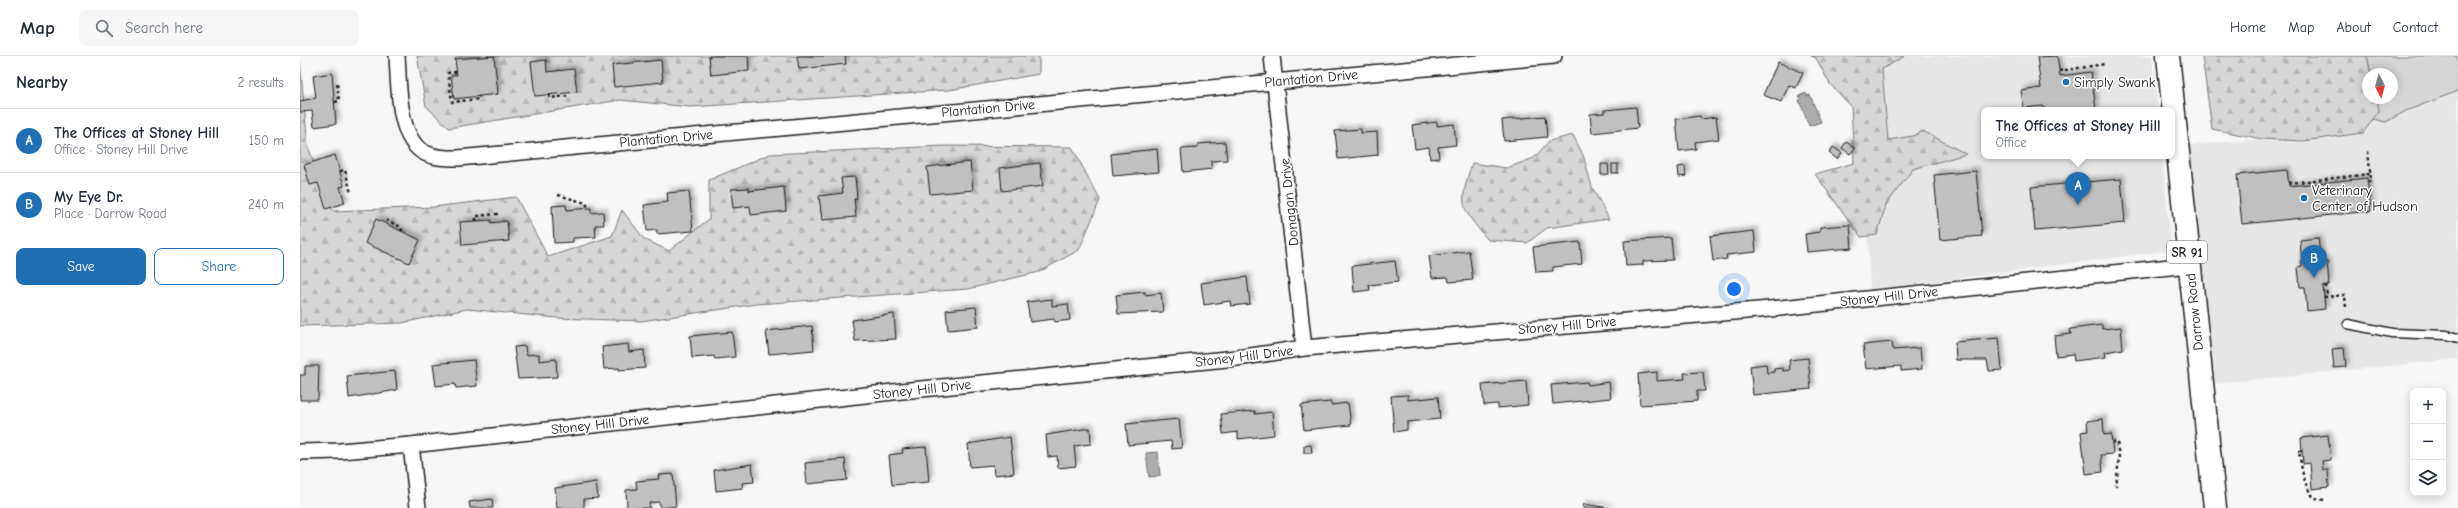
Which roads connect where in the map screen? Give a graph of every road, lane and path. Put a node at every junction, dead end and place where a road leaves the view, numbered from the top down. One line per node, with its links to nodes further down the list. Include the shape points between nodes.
1 (397, 56): 8 (street, Plantation Drive, via 406,132 423,152 437,158)
2 (1272, 56): 8 (street, Donagan Drive)
3 (1554, 56): 8 (street, Plantation Drive)
4 (2168, 56): 14 (main road, Darrow Road / SR 91)
5 (2105, 64): 6 (path)
6 (2059, 71)
7 (456, 72): 11 (path, via 448,73 452,102 479,99)
8 (1276, 81): 33 (street, Donagan Drive)
9 (337, 83): 13 (path, via 339,102)
10 (549, 95): 12 (path, via 550,98)
11 (479, 96)
12 (567, 96)
13 (335, 102)
14 (2173, 107)
15 (2175, 126): 28 (main road, Darrow Road / SR 91)
16 (2368, 151): 18 (path)
17 (340, 171): 21 (path, via 345,170)
18 (2370, 174): 19 (path, via 2371,181); 20 (path)
19 (2368, 182)
20 (2289, 183)
21 (351, 193)
22 (558, 195): 23 (path, via 586,203)
23 (588, 208)
24 (498, 214): 26 (path, via 476,216)
25 (386, 220): 27 (path, via 400,227)
26 (476, 221)
27 (402, 232)
28 (2189, 265): 33 (street, Stoney Hill Drive, via 1770,309); 41 (main road, Darrow Road / SR 91)
29 (2326, 285): 30 (path, via 2326,297 2345,295)
30 (2346, 308)
31 (2348, 324): 32 (lane, via 2392,333 2447,335)
32 (2458, 338)
33 (1304, 348): 35 (street, Stoney Hill Drive, via 1237,358 960,385)
34 (2112, 442): 38 (path, via 2117,442 2119,458)
35 (411, 445): 37 (street, Stoney Hill Drive); 40 (street)
36 (2302, 451): 39 (path, via 2301,464 2308,489 2315,498)
37 (300, 452)
38 (2116, 486)
39 (2324, 500)
40 (418, 508)
41 (2215, 508)

